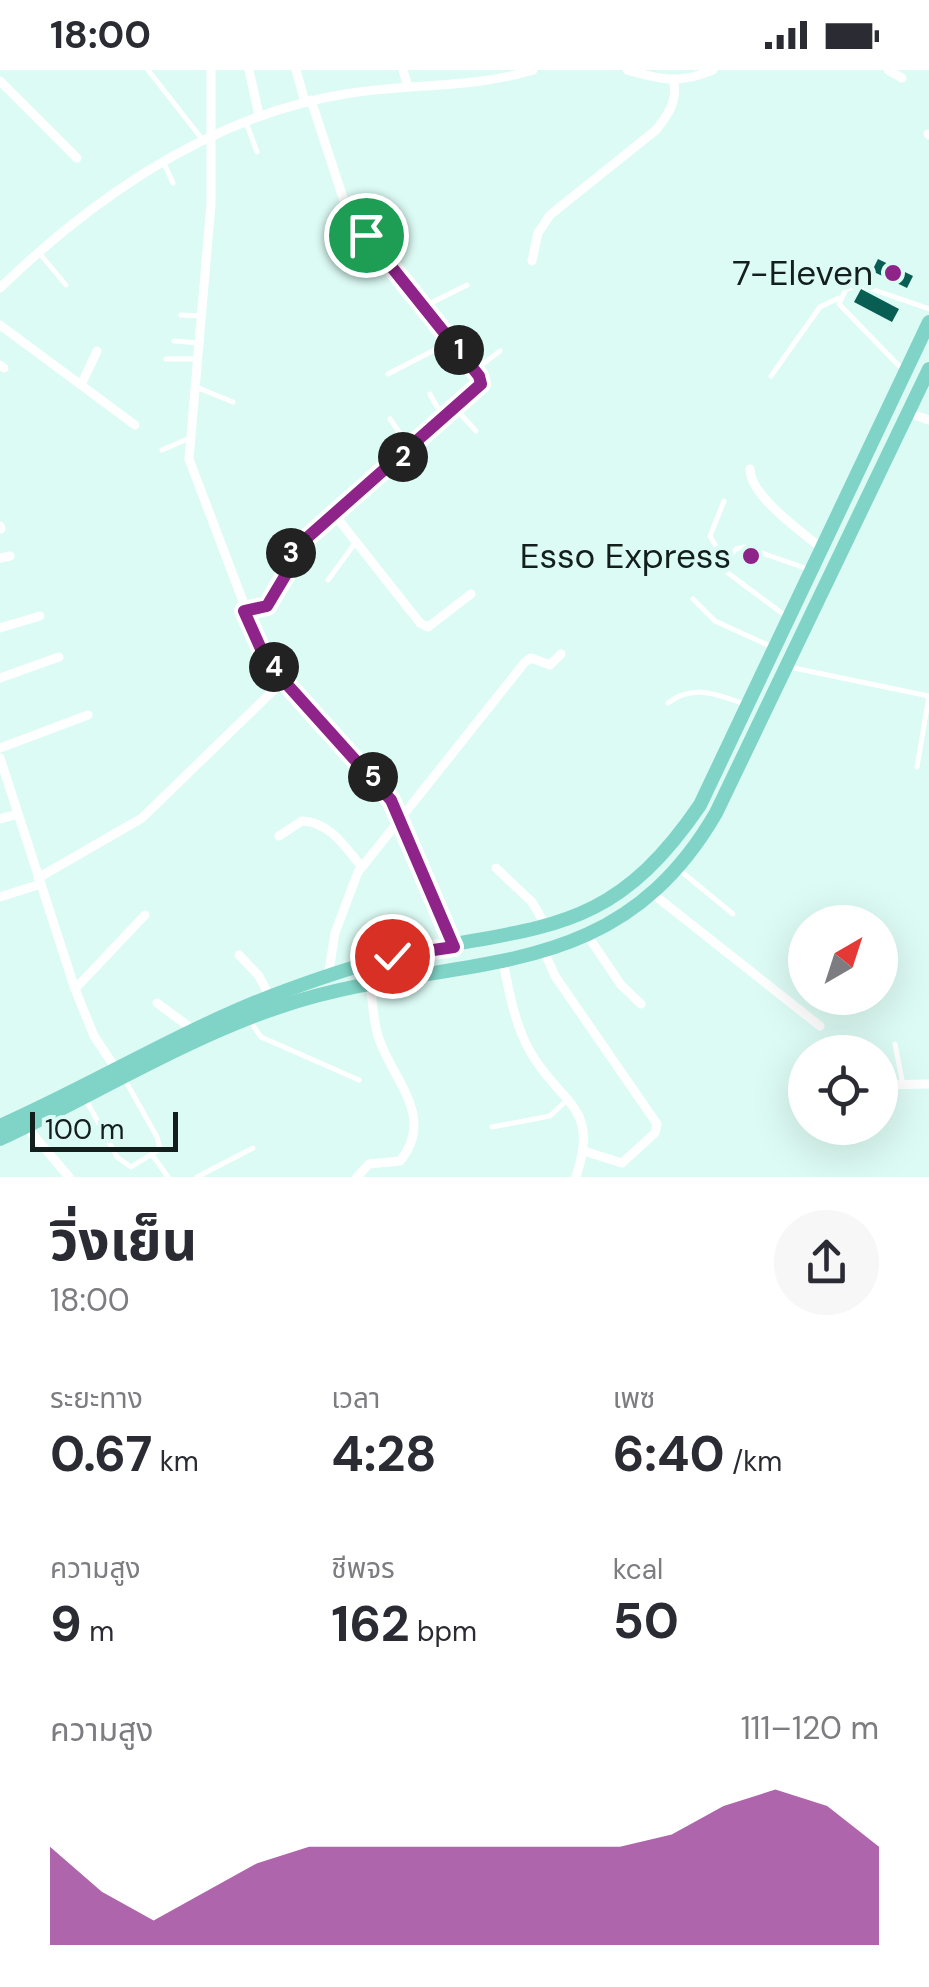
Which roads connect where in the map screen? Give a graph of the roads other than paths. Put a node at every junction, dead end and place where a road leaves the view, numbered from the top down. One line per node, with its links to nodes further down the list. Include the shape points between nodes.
1 (148, 70): 20 (lane)
2 (212, 70): 19 (street)
3 (250, 70): 17 (street)
4 (296, 70): 16 (street)
5 (404, 70): 15 (street)
6 (492, 70): 13 (street)
7 (533, 70): 13 (street)
8 (626, 70): 14 (street)
9 (714, 70): 14 (street)
10 (888, 70): 11 (street)
11 (902, 78)
12 (0, 80): 22 (street)
13 (498, 81): 15 (street)
14 (674, 82): 26 (street, via 676,95 656,130 550,215)
15 (408, 87): 16 (street)
16 (308, 101): 17 (street); 31 (street, via 346,207)
17 (259, 115): 18 (street)
18 (246, 120): 19 (street); 21 (lane)
19 (214, 132): 20 (street); 34 (street)
20 (202, 138): 23 (street)
21 (256, 152)
22 (77, 158)
23 (163, 162): 24 (lane); 25 (street)
24 (173, 183)
25 (38, 252): 28 (lane); 29 (street)
26 (532, 261)
27 (467, 285): 31 (lane)
28 (66, 286)
29 (0, 288)
30 (839, 298): 32 (lane, via 860,285); 46 (lane); 48 (lane, via 820,307)
31 (425, 306): 38 (street)
32 (929, 309)
33 (182, 315): 34 (lane)
34 (202, 316): 39 (street)
35 (929, 322): 46 (main road)
36 (0, 324): 49 (street)
37 (174, 341): 39 (lane)
38 (452, 341): 45 (street); 47 (lane)
39 (200, 342): 43 (street)
40 (500, 351): 45 (lane)
41 (98, 352): 49 (street)
42 (166, 359): 43 (lane)
43 (199, 359): 51 (street)
44 (929, 369): 50 (main road)
45 (475, 370): 54 (street, via 481,384)
46 (905, 372): 68 (main road)
47 (388, 374)
48 (771, 376)
49 (81, 385): 59 (street)
50 (925, 386): 55 (main road)
51 (196, 387): 53 (lane); 61 (street)
52 (430, 394): 57 (lane)
53 (234, 402)
54 (456, 409): 57 (street); 60 (lane)
55 (908, 413): 58 (street); 81 (main road)
56 (390, 419): 63 (lane)
57 (444, 420): 63 (street)
58 (929, 420)
59 (135, 425)
60 (476, 431)
61 (190, 438): 62 (lane); 74 (street, via 192,470)
62 (162, 450)
63 (411, 450): 66 (street)
64 (750, 470): 68 (street, via 760,494)
65 (724, 500): 69 (lane, via 710,536)
66 (334, 514): 67 (street); 74 (street, via 291,552 291,566 267,606)
67 (356, 542): 71 (lane); 72 (street, via 428,627)
68 (822, 548): 70 (main road)
69 (725, 562): 70 (lane, via 744,547); 76 (lane, via 728,573)
70 (811, 570): 76 (main road)
71 (328, 580)
72 (471, 594)
73 (693, 599): 78 (lane, via 715,621)
74 (244, 611): 83 (street)
75 (40, 616): 77 (street)
76 (788, 618): 78 (main road)
77 (0, 628)
78 (774, 648): 86 (main road)
79 (560, 654): 92 (street, via 550,666 525,662)
80 (59, 658): 82 (street)
81 (786, 666): 84 (lane); 97 (main road, via 716,813)
82 (0, 678)
83 (284, 681): 92 (street, via 374,778); 98 (street, via 142,818)
84 (929, 696): 90 (lane)
85 (668, 703): 86 (lane, via 693,691)
86 (746, 705): 103 (main road, via 700,805 664,854 604,902)
87 (88, 715): 88 (street)
88 (0, 748)
89 (0, 758): 91 (street)
90 (917, 767)
91 (18, 814): 93 (street); 98 (street)
92 (401, 818): 95 (street); 105 (street)
93 (0, 819)
94 (278, 836): 95 (street, via 302,821 321,825)
95 (362, 866): 109 (street, via 335,932)
96 (496, 868): 103 (street, via 532,902)
97 (678, 868): 99 (main road); 101 (lane)
98 (40, 881): 100 (street); 111 (street)
99 (652, 894): 104 (main road); 116 (street)
100 (0, 897)
101 (734, 914)
102 (145, 915): 111 (street)
103 (546, 926): 105 (main road)
104 (588, 936): 106 (main road); 114 (street)
105 (454, 947): 109 (main road, via 392,956)
106 (544, 951): 108 (main road); 131 (street, via 656,1124 622,1162)
107 (240, 955): 112 (street)
108 (502, 962): 110 (main road); 125 (street, via 530,1052)
109 (328, 977): 112 (main road)
110 (370, 985): 115 (main road); 136 (street, via 378,1037 411,1103 412,1138 400,1161 369,1164)
111 (74, 989): 119 (street)
112 (270, 996): 117 (main road)
113 (157, 1003): 117 (street)
114 (641, 1004)
115 (249, 1018): 119 (main road); 120 (lane, via 260,1037)
116 (820, 1026)
117 (196, 1032): 119 (main road)
118 (898, 1058): 123 (lane)
119 (121, 1075): 124 (main road); 126 (main road); 132 (lane, via 157,1137)
120 (359, 1080)
121 (929, 1084): 123 (street)
122 (898, 1085): 123 (street)
123 (904, 1085)
124 (85, 1097): 126 (main road); 132 (lane, via 123,1164)
125 (568, 1098): 128 (lane, via 550,1116); 131 (street, via 580,1116)
126 (23, 1122): 127 (main road); 129 (main road); 133 (street)
127 (0, 1126)
128 (492, 1127)
129 (0, 1140)
130 (253, 1148): 135 (lane)
131 (584, 1151): 137 (street)
132 (154, 1156): 134 (lane)
133 (69, 1177)
134 (168, 1177)
135 (197, 1177)
136 (357, 1177)
137 (576, 1177)

